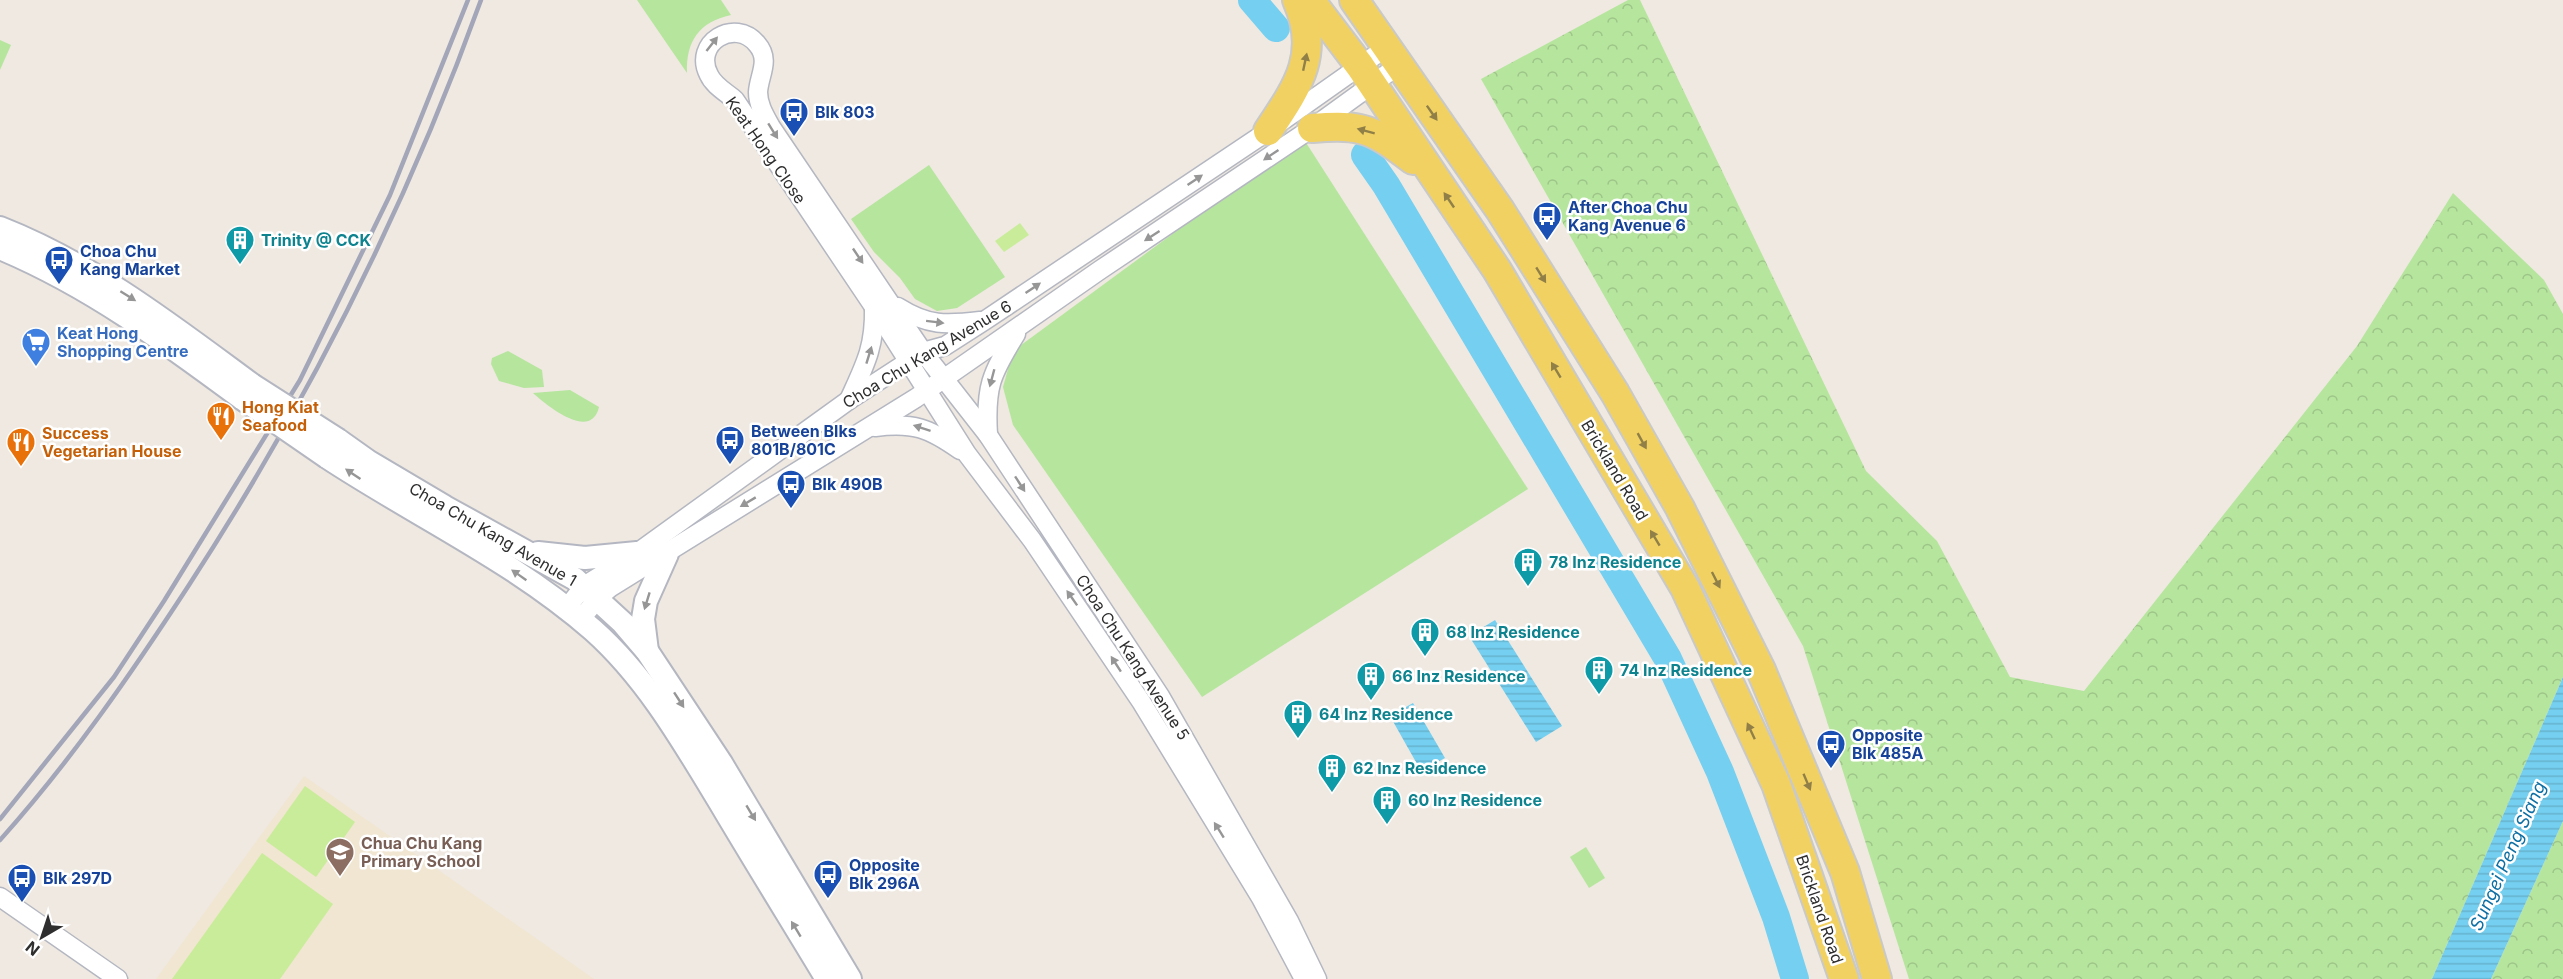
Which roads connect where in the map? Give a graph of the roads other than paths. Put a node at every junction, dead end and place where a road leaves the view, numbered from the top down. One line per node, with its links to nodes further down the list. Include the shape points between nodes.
1 (1297, 0): 7 (main road, one-way to 1, via 1294,92 1309,44 1306,19)
2 (1310, 0): 5 (main road, Brickland Road)
3 (1354, 0): 4 (main road, Brickland Road)
4 (1393, 56): 5 (street, Choa Chu Kang Avenue 6); 40 (main road, Brickland Road, one-way to 40, via 1506,220 1615,393 1680,508 1765,680 1845,872)
5 (1366, 75): 6 (street, Choa Chu Kang Avenue 6); 7 (street, Choa Chu Kang Avenue 6); 8 (main road, Brickland Road)
6 (1312, 128): 8 (main road, one-way to 6, via 1379,135 1361,128); 13 (street, Choa Chu Kang Avenue 6, one-way to 13)
7 (1268, 131): 12 (street, Choa Chu Kang Avenue 6, one-way to 7)
8 (1431, 174): 39 (main road, Brickland Road, one-way to 8, via 1776,784 1685,588 1497,270)
9 (0, 228): 18 (street, Choa Chu Kang Avenue 1, one-way to 18, via 76,263 142,304)
10 (0, 248): 18 (street, Choa Chu Kang Avenue 1, via 70,280)
11 (883, 305): 11 (street, Keat Hong Close, one-way to 11, via 735,100 709,77 704,57 715,38 724,33 744,34 763,52 760,107); 12 (street, one-way to 12, via 936,323); 14 (street, Keat Hong Close); 15 (street, Keat Hong Close); 19 (street, one-way to 11, via 869,357)
12 (984, 321): 14 (street, Choa Chu Kang Avenue 6, via 945,346)
13 (1020, 327): 16 (street, Choa Chu Kang Avenue 6); 21 (street, one-way to 21, via 993,372 986,405)
14 (923, 352): 15 (street, Choa Chu Kang Avenue 6); 16 (street, Choa Chu Kang Avenue 5)
15 (908, 363): 17 (street, Choa Chu Kang Avenue 5); 19 (street, Choa Chu Kang Avenue 6)
16 (945, 378): 17 (street, Choa Chu Kang Avenue 6); 21 (street, Choa Chu Kang Avenue 5)
17 (926, 391): 20 (street, Choa Chu Kang Avenue 6); 23 (street, Choa Chu Kang Avenue 5)
18 (247, 392): 22 (street, Choa Chu Kang Avenue 1, bridge)
19 (849, 400): 27 (street, Choa Chu Kang Avenue 6)
20 (870, 428): 23 (street, one-way to 20, via 921,426); 28 (street, Choa Chu Kang Avenue 6, one-way to 28)
21 (988, 435): 32 (street, Choa Chu Kang Avenue 5, one-way to 32, via 1160,696)
22 (333, 449): 24 (street, Choa Chu Kang Avenue 1, via 369,462); 26 (street, Choa Chu Kang Avenue 1, one-way to 22, via 382,493)
23 (967, 454): 32 (street, Choa Chu Kang Avenue 5, one-way to 23, via 1032,540)
24 (477, 525): 25 (street, Choa Chu Kang Avenue 1); 26 (street, via 486,536)
25 (525, 551): 27 (street, via 585,558); 29 (street, Choa Chu Kang Avenue 1)
26 (483, 552): 30 (street, Choa Chu Kang Avenue 1, one-way to 26)
27 (637, 553): 29 (street, Choa Chu Kang Avenue 6)
28 (667, 554): 29 (street, Choa Chu Kang Avenue 6); 31 (street, one-way to 31, via 646,601 643,619)
29 (591, 592): 30 (street, Choa Chu Kang Avenue 6); 31 (street, Choa Chu Kang Avenue 1)
30 (573, 615): 35 (street, Choa Chu Kang Avenue 1, one-way to 30, via 672,725 618,654)
31 (647, 651): 36 (street, Choa Chu Kang Avenue 1, one-way to 36, via 721,763)
32 (1243, 853): 37 (street, Choa Chu Kang Avenue 5, via 1261,898); 38 (street, Choa Chu Kang Avenue 5, via 1289,921)
33 (0, 897): 34 (street)
34 (118, 979)
35 (827, 979)
36 (850, 979)
37 (1305, 979)
38 (1317, 979)
39 (1844, 979)
40 (1877, 979)

